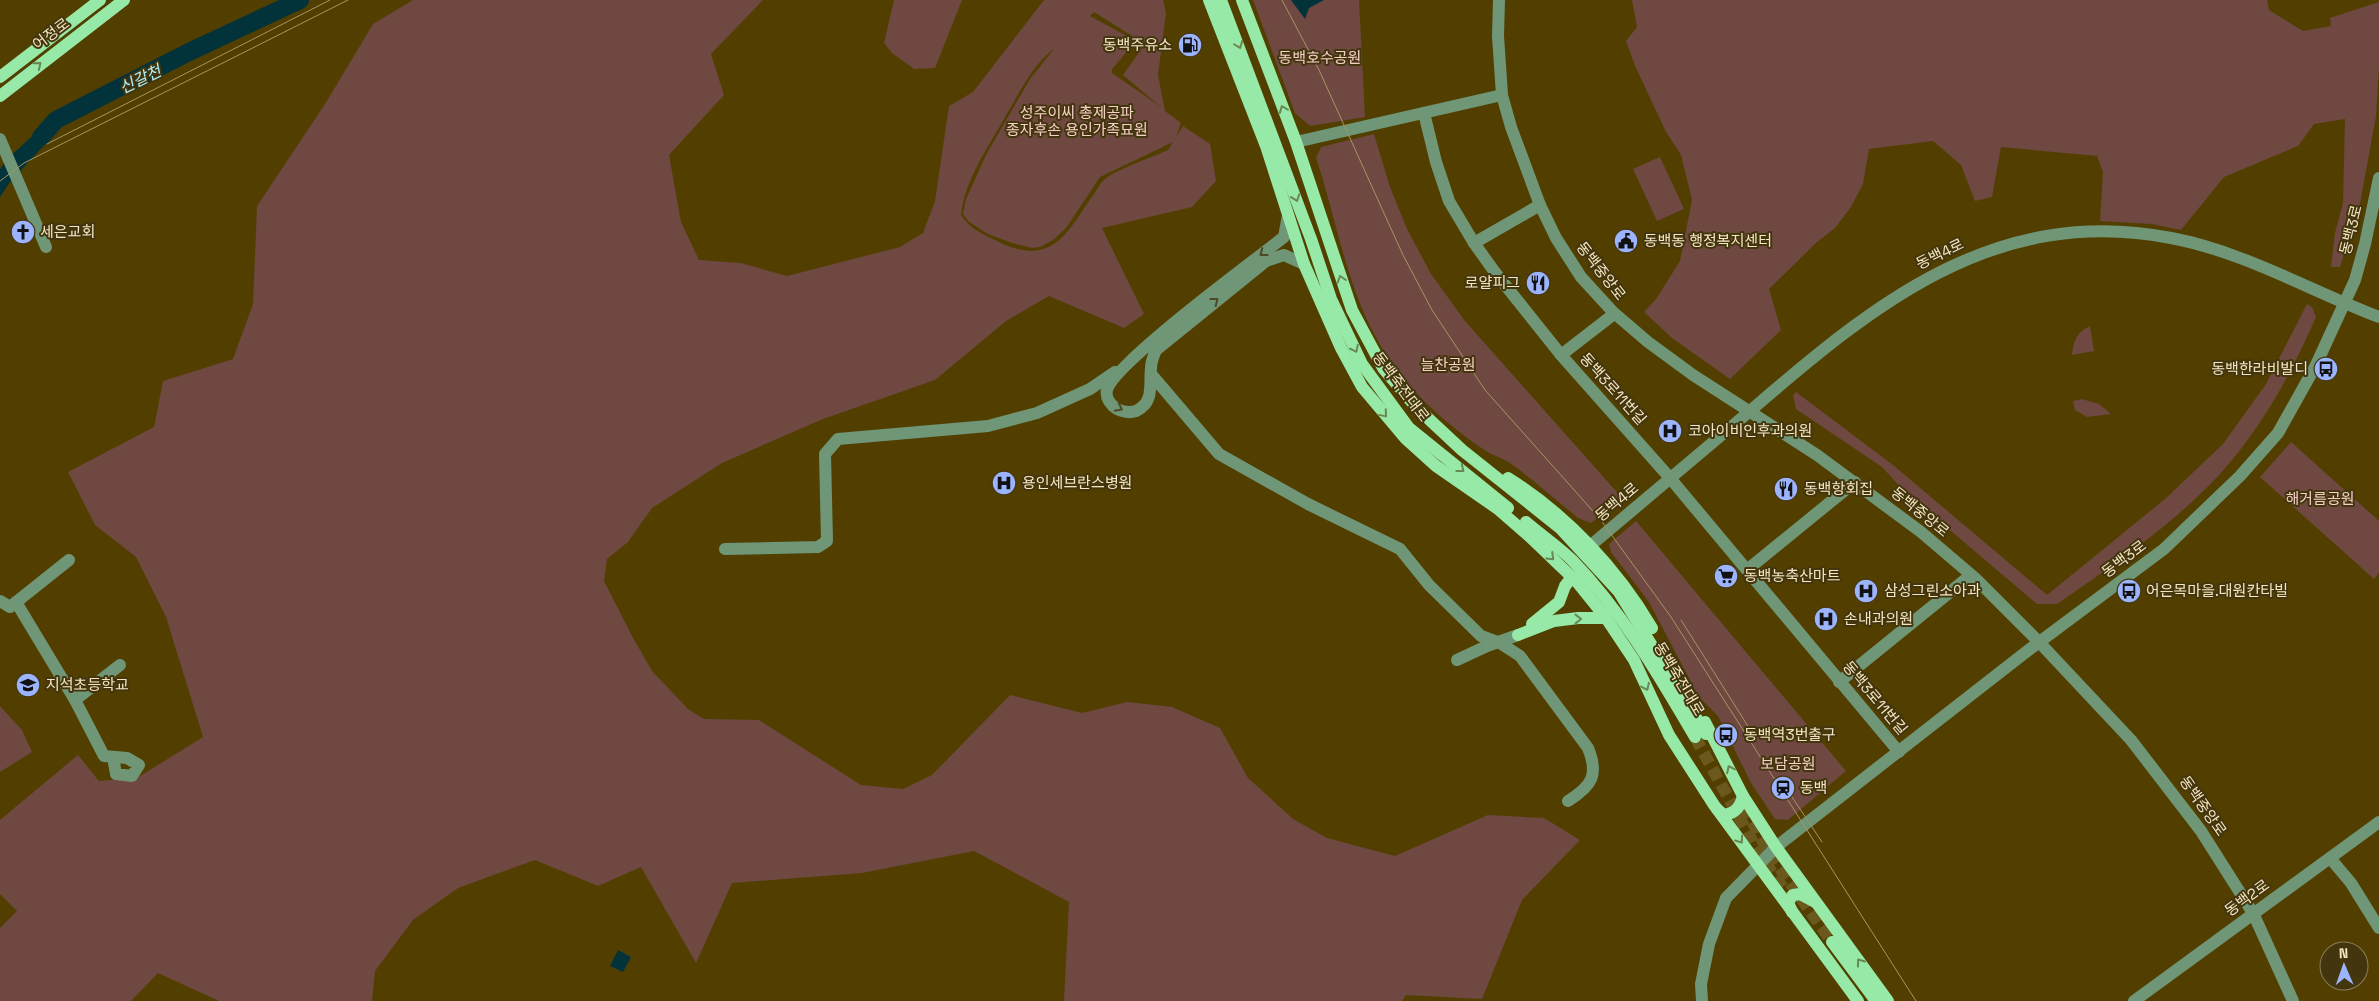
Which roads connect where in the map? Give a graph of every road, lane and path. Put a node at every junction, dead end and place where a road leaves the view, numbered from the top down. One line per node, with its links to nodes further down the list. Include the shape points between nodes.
1 (100, 0): 7 (main road, 어정로)
2 (124, 0): 9 (main road, 어정로, one-way to 2)
3 (1209, 0): 17 (main road, via 1266,146)
4 (1221, 0): 22 (main road, 동백죽전대로, one-way to 22)
5 (1242, 0): 14 (main road, 동백죽전대로, one-way to 5)
6 (1499, 0): 10 (street, 동백중앙로)
7 (11, 68): 8 (main road, 어정로); 9 (street)
8 (0, 77)
9 (20, 80): 11 (main road, 어정로)
10 (1502, 95): 12 (street); 16 (street, 동백중앙로, via 1524,167)
11 (0, 96)
12 (1424, 113): 14 (street); 18 (street, 동백3로11번길, via 1442,184)
13 (1, 140): 19 (street)
14 (1296, 142): 36 (main road, 동백죽전대로, one-way to 14, via 1417,408 1383,368 1352,310)
15 (2379, 178): 21 (street, 동백3로, via 2363,253)
16 (1540, 205): 18 (street); 23 (street, 동백중앙로, via 1581,277)
17 (1288, 215): 20 (main road); 27 (street, one-way to 27, via 1284,237)
18 (1474, 243): 26 (street, 동백3로11번길)
19 (46, 248)
20 (1304, 264): 25 (main road); 28 (street, one-way to 20, via 1153,358 1163,343 1266,261 1284,256)
21 (2342, 303): 24 (street, 동백4로); 33 (street, 동백4로, via 2234,257 2173,238 2105,231 2031,238 1969,257 1916,284 1808,360); 50 (street, 동백3로, via 2316,365 2278,433 2212,506 2164,549)
22 (1333, 304): 25 (main road); 35 (main road, 동백죽전대로, one-way to 35, via 1362,364 1408,428)
23 (1614, 314): 26 (street); 33 (street, 동백중앙로, via 1670,358)
24 (2379, 317)
25 (1341, 348): 34 (main road, one-way to 34, via 1362,387)
26 (1561, 355): 37 (street, 동백3로11번길)
27 (1130, 362): 29 (street); 30 (street)
28 (1151, 374): 31 (street); 32 (street)
29 (1090, 389): 30 (street); 40 (street, via 1037,413 988,426 838,439 825,454 827,541 818,546)
30 (1107, 391): 31 (street, one-way to 31, via 1112,404 1128,412 1140,408)
31 (1149, 398): 32 (street, via 1166,398)
32 (1174, 402): 49 (street, via 1219,454 1308,504 1400,549 1429,585 1481,636)
33 (1750, 411): 37 (street, 동백4로); 38 (street, 동백중앙로)
34 (1405, 438): 35 (main road); 44 (main road, one-way to 44, via 1436,466 1498,509)
35 (1435, 449): 36 (main road, 동백죽전대로, one-way to 36, via 1572,560 1648,657 1700,736 1619,592 1560,528)
36 (1462, 450): 39 (main road, via 1549,506)
37 (1670, 478): 39 (street, 동백4로); 42 (street, 동백3로11번길)
38 (1855, 482): 42 (street); 43 (street, 동백중앙로)
39 (1590, 546): 57 (main road, one-way to 39, via 1715,739 1635,599)
40 (725, 550)
41 (69, 560): 46 (street)
42 (1747, 570): 53 (street, 동백3로11번길)
43 (1971, 575): 50 (street, 동백중앙로); 53 (street)
44 (1572, 577): 47 (main road); 48 (main road, via 1553,609)
45 (0, 602): 46 (street, via 10,607)
46 (16, 602): 54 (street)
47 (1606, 618): 48 (main road, one-way to 47, via 1554,621); 59 (main road, one-way to 59, via 1634,660 1669,735)
48 (1518, 634): 49 (street)
49 (1500, 642): 51 (street); 58 (street, via 1520,656 1588,748 1594,773 1582,793)
50 (2039, 642): 55 (street, 동백3로); 66 (street, 동백중앙로, via 2162,777 2201,830)
51 (1457, 660)
52 (120, 665): 54 (street)
53 (1839, 682): 55 (street, 동백3로11번길)
54 (75, 700): 56 (street, via 104,756)
55 (1899, 752): 61 (street, 동백3로)
56 (113, 757)
57 (1743, 796): 59 (main road, via 1739,808 1731,814 1724,815); 61 (main road)
58 (1568, 801)
59 (1714, 805): 63 (main road, one-way to 63)
60 (2379, 822): 62 (street, 동백2로)
61 (1776, 847): 63 (street, 동백3로); 64 (main road)
62 (2330, 858): 66 (street, 동백2로); 67 (street)
63 (1758, 865): 65 (main road); 68 (street, 동백3로, via 1726,898 1709,944 1701,984)
64 (1817, 903): 65 (main road, via 1800,894 1792,895 1788,902); 72 (main road, one-way to 64)
65 (1792, 912): 69 (main road)
66 (2253, 914): 73 (street, 동백2로); 74 (street, 동백중앙로)
67 (2379, 928)
68 (1702, 1001)
69 (1858, 1001)
70 (1864, 1001): 71 (main road, via 1828,943)
71 (1876, 1001)
72 (1888, 1001)
73 (2134, 1001)
74 (2293, 1001)

